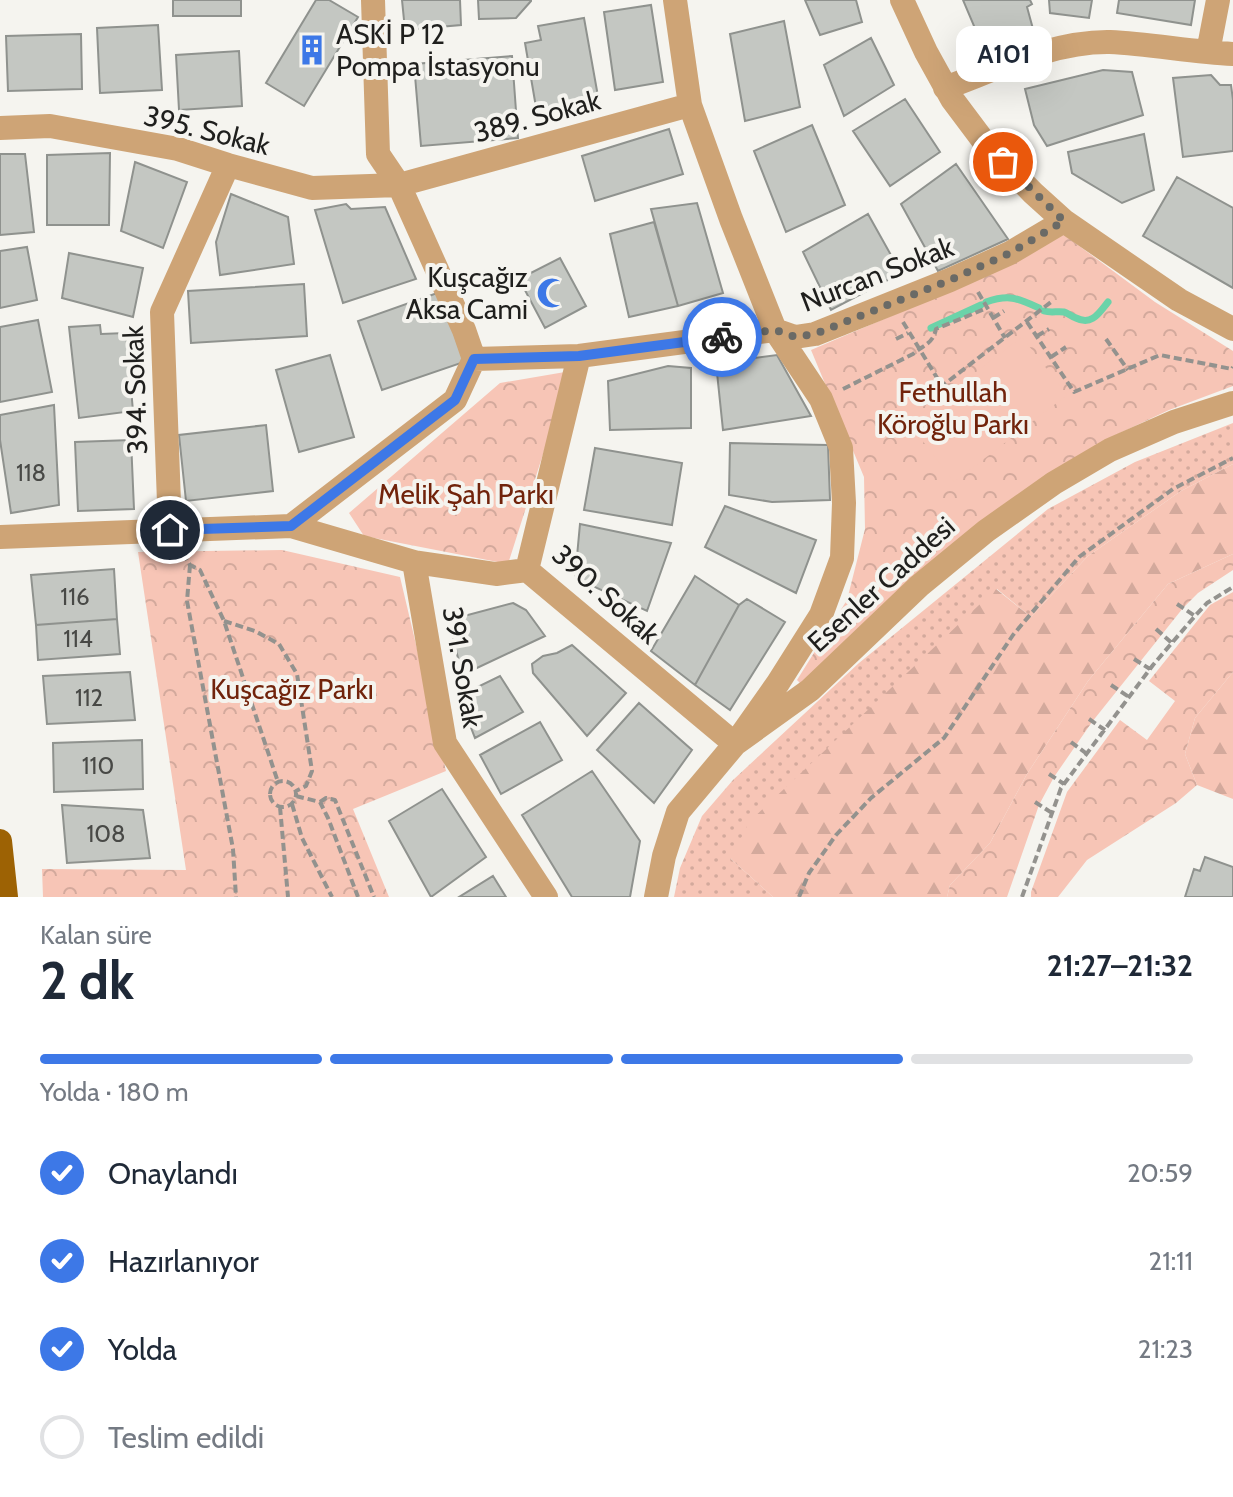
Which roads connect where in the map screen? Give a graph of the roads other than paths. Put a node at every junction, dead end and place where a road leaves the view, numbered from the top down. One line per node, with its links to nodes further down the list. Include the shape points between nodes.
1 (373, 0): 11 (street, via 378,154)
2 (675, 0): 8 (street)
3 (902, 0): 7 (street)
4 (1218, 0): 5 (street)
5 (1208, 52): 6 (street); 7 (street, via 1109,42 1074,46)
6 (1233, 54)
7 (945, 88): 12 (street, via 988,147)
8 (690, 105): 11 (street, 389. Sokak); 14 (street)
9 (0, 128): 10 (street, 395. Sokak, via 50,126 178,149)
10 (228, 165): 11 (street, 395. Sokak, via 312,188); 19 (street, 394. Sokak, via 162,312)
11 (399, 185): 16 (street)
12 (1064, 221): 13 (street, via 1179,300); 14 (street, Nurcan Sokak, via 1010,253 815,334 795,337)
13 (1233, 329)
14 (775, 330): 15 (street, Nurcan Sokak); 23 (street, via 821,399 841,448 842,558 821,615)
15 (579, 356): 16 (street, Nurcan Sokak); 22 (street, 390. Sokak)
16 (474, 359): 18 (street, via 455,400)
17 (1233, 403): 23 (street, Esenler Caddesi, via 1110,450 1054,483 986,531 919,586 810,690)
18 (291, 526): 19 (street); 21 (street)
19 (170, 530): 20 (street)
20 (0, 537)
21 (414, 562): 22 (street, via 496,574); 26 (street, 391. Sokak, via 445,743)
22 (527, 570): 23 (street, 390. Sokak)
23 (735, 744): 27 (street, Esenler Caddesi, via 678,812)
24 (0, 841): 25 (main road)
25 (6, 897)
26 (546, 897)
27 (656, 897)

